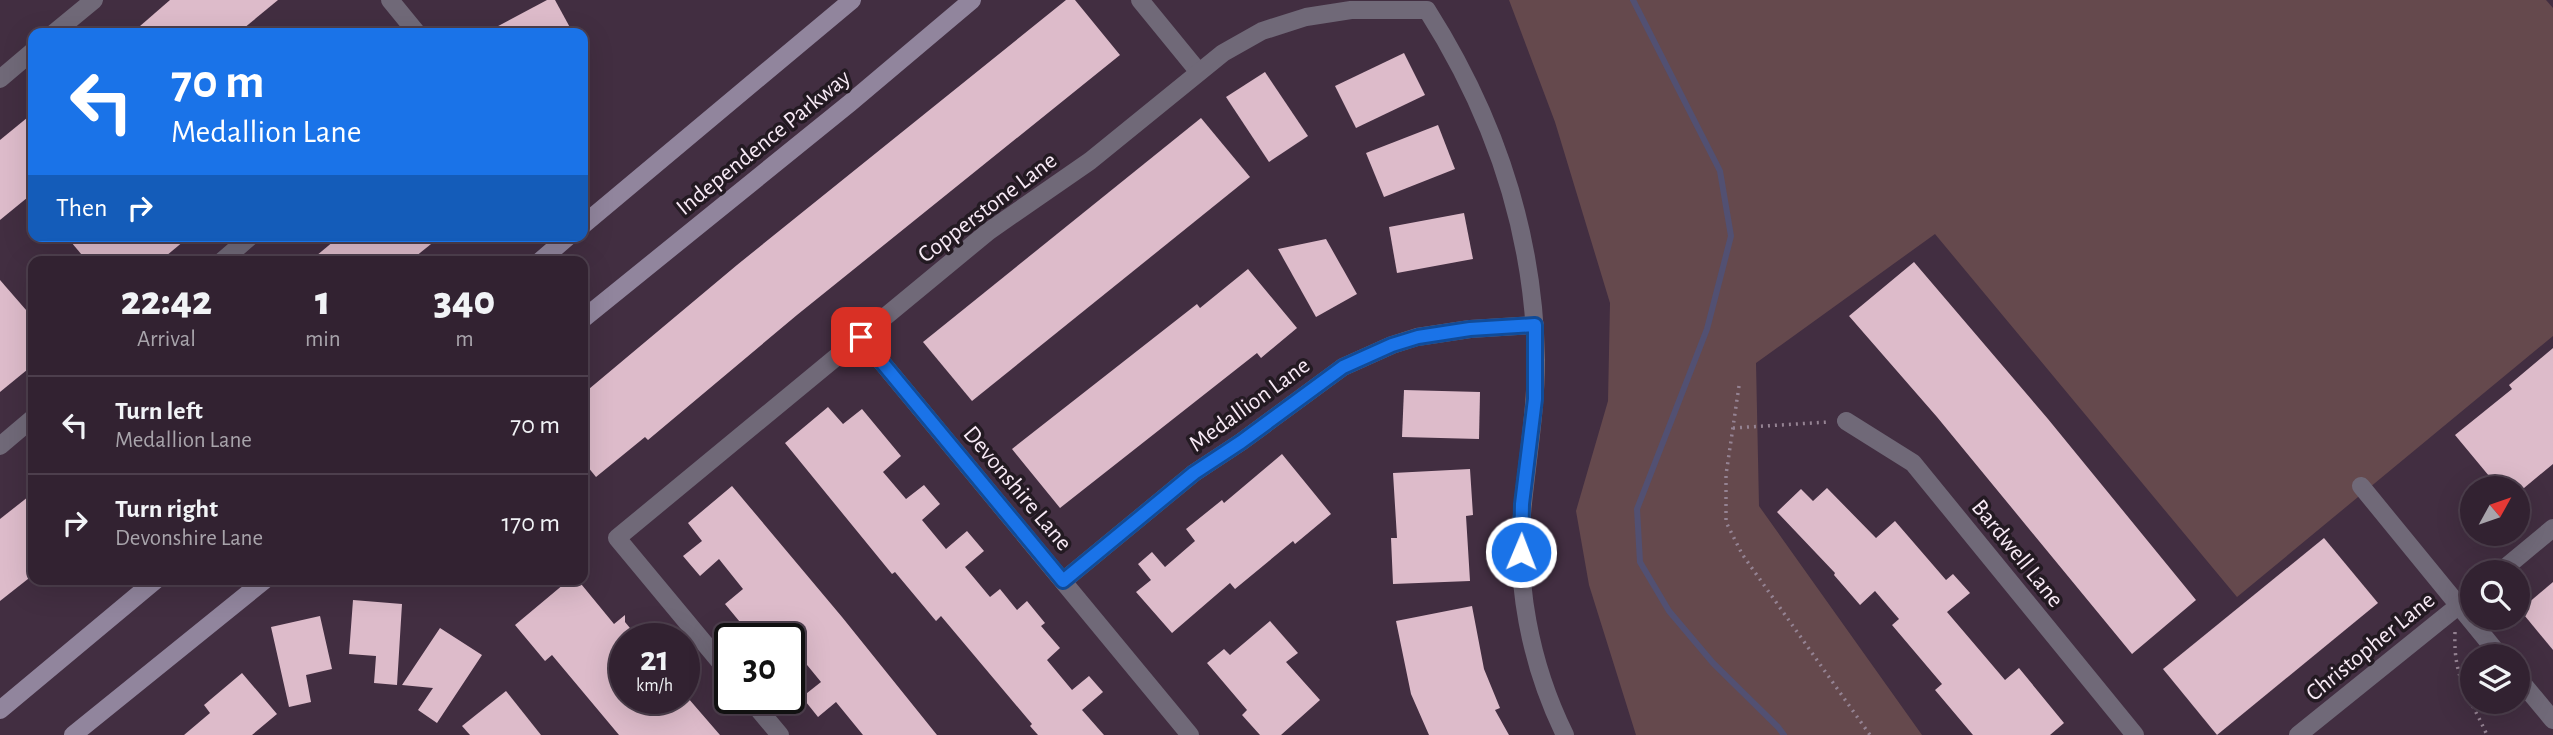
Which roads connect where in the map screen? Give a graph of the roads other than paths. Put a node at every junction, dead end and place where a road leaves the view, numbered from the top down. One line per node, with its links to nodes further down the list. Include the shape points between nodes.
1 (94, 0): 6 (street)
2 (390, 0): 7 (street)
3 (852, 0): 11 (main road, Independence Parkway)
4 (972, 0): 16 (main road, Independence Parkway)
5 (1140, 0): 9 (street)
6 (60, 28)
7 (412, 28)
8 (28, 55): 10 (street)
9 (1198, 71): 17 (street, Copperstone Lane, via 1262,31 1306,17 1351,10 1427,10 1482,108 1508,178 1526,250); 18 (street, Copperstone Lane, via 1090,161 989,231)
10 (0, 79)
11 (588, 221)
12 (244, 242): 14 (street)
13 (562, 242): 15 (main road)
14 (228, 256)
15 (546, 256)
16 (588, 315)
17 (1535, 325): 25 (street, Medallion Lane, via 1418,337 1343,367 1186,480); 38 (street, via 1535,399 1522,504 1521,568 1537,663)
18 (861, 337): 25 (street, Devonshire Lane); 30 (street, Copperstone Lane, via 617,538)
19 (1846, 421): 39 (street, Bardwell Lane, via 1913,463)
20 (28, 422): 21 (street)
21 (0, 446)
22 (2361, 486): 28 (street)
23 (2553, 528): 24 (street)
24 (2514, 560)
25 (1063, 581): 37 (street, Devonshire Lane)
26 (150, 585): 32 (main road)
27 (259, 585): 35 (main road)
28 (2460, 593)
29 (2460, 605): 40 (street, Christopher Lane)
30 (714, 655)
31 (2530, 692): 34 (street)
32 (0, 709)
33 (763, 714): 36 (street)
34 (2553, 720)
35 (73, 735)
36 (780, 735)
37 (1190, 735)
38 (1565, 735)
39 (2134, 735)
40 (2298, 735)

